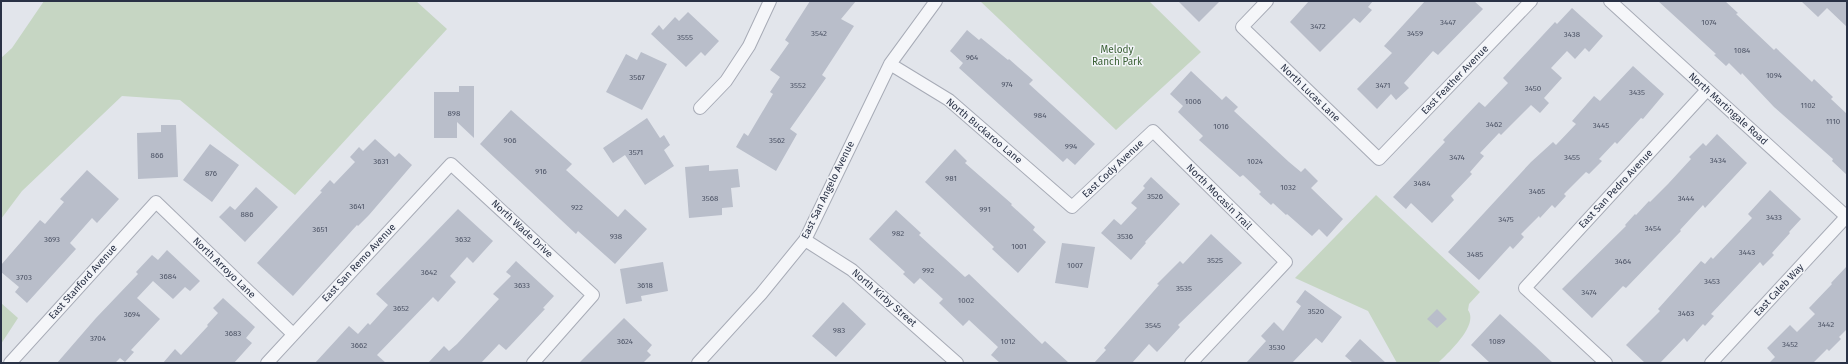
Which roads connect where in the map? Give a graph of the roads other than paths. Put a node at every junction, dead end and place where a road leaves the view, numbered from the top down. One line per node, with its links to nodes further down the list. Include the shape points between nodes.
1 (936, 1): 6 (street, East San Angelo Avenue)
2 (1267, 1): 10 (street, North Lucas Lane, via 1242,27)
3 (1531, 1): 10 (street, East Feather Avenue)
4 (1610, 1): 7 (street, North Martingale Road)
5 (765, 3): 8 (street, via 749,46 726,81)
6 (890, 64): 13 (street, North Buckaroo Lane, via 949,100); 15 (street, East San Angelo Avenue)
7 (1707, 90): 14 (street, North Martingale Road); 23 (street, East San Pedro Avenue, via 1525,288)
8 (700, 108)
9 (1153, 131): 13 (street, East Cody Avenue); 22 (street, North Mocasin Trail, via 1286,262)
10 (1379, 159)
11 (451, 164): 16 (street, East San Remo Avenue); 19 (street, North Wade Drive, via 593,295)
12 (156, 202): 16 (street, North Arroyo Lane); 17 (street, East Stanford Avenue)
13 (1072, 207)
14 (1847, 217): 24 (street, East Caleb Way)
15 (805, 240): 20 (street, East San Angelo Avenue, via 772,282); 21 (street, North Kirby Street, via 852,270)
16 (293, 334): 18 (street, East San Remo Avenue)
17 (10, 363)
18 (267, 363)
19 (532, 363)
20 (698, 363)
21 (957, 363)
22 (1191, 363)
23 (1606, 363)
24 (1711, 363)

